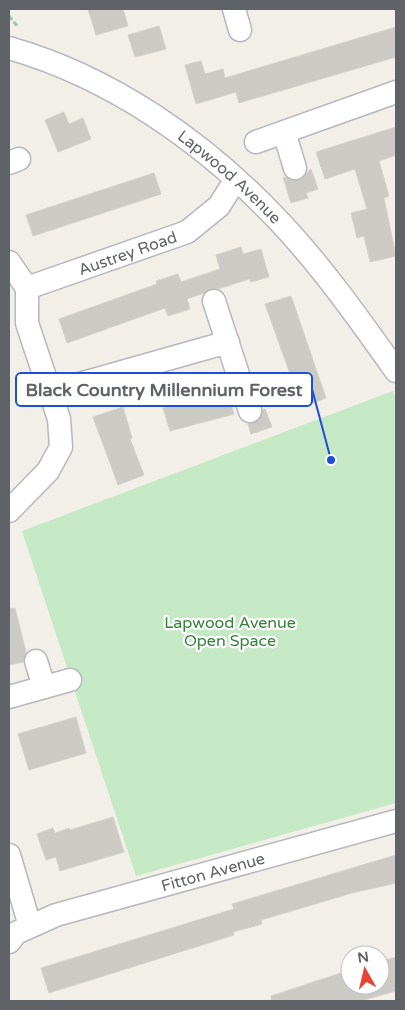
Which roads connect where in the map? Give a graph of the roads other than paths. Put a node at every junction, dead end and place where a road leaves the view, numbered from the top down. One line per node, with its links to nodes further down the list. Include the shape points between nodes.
1 (9, 48): 6 (street, Lapwood Avenue, via 48,59 151,113)
2 (396, 92): 3 (street)
3 (284, 132): 4 (street); 5 (street)
4 (256, 142)
5 (295, 168)
6 (236, 179): 8 (street, Austrey Road, via 219,206 187,232); 11 (street, Lapwood Avenue, via 278,220 348,305)
7 (9, 262): 8 (street)
8 (27, 288): 12 (street, via 26,323)
9 (214, 301): 10 (street)
10 (228, 342): 12 (street); 13 (street)
11 (396, 371)
12 (51, 392): 14 (street, via 59,419 61,447 48,472)
13 (250, 411)
14 (9, 511)
15 (36, 661): 17 (street)
16 (70, 680): 17 (street)
17 (44, 687): 18 (street)
18 (9, 697)
19 (396, 821): 21 (street, Fitton Avenue, via 56,915)
20 (9, 855): 21 (street)
21 (30, 926): 22 (street, Fitton Avenue, via 16,933)
22 (9, 942)

